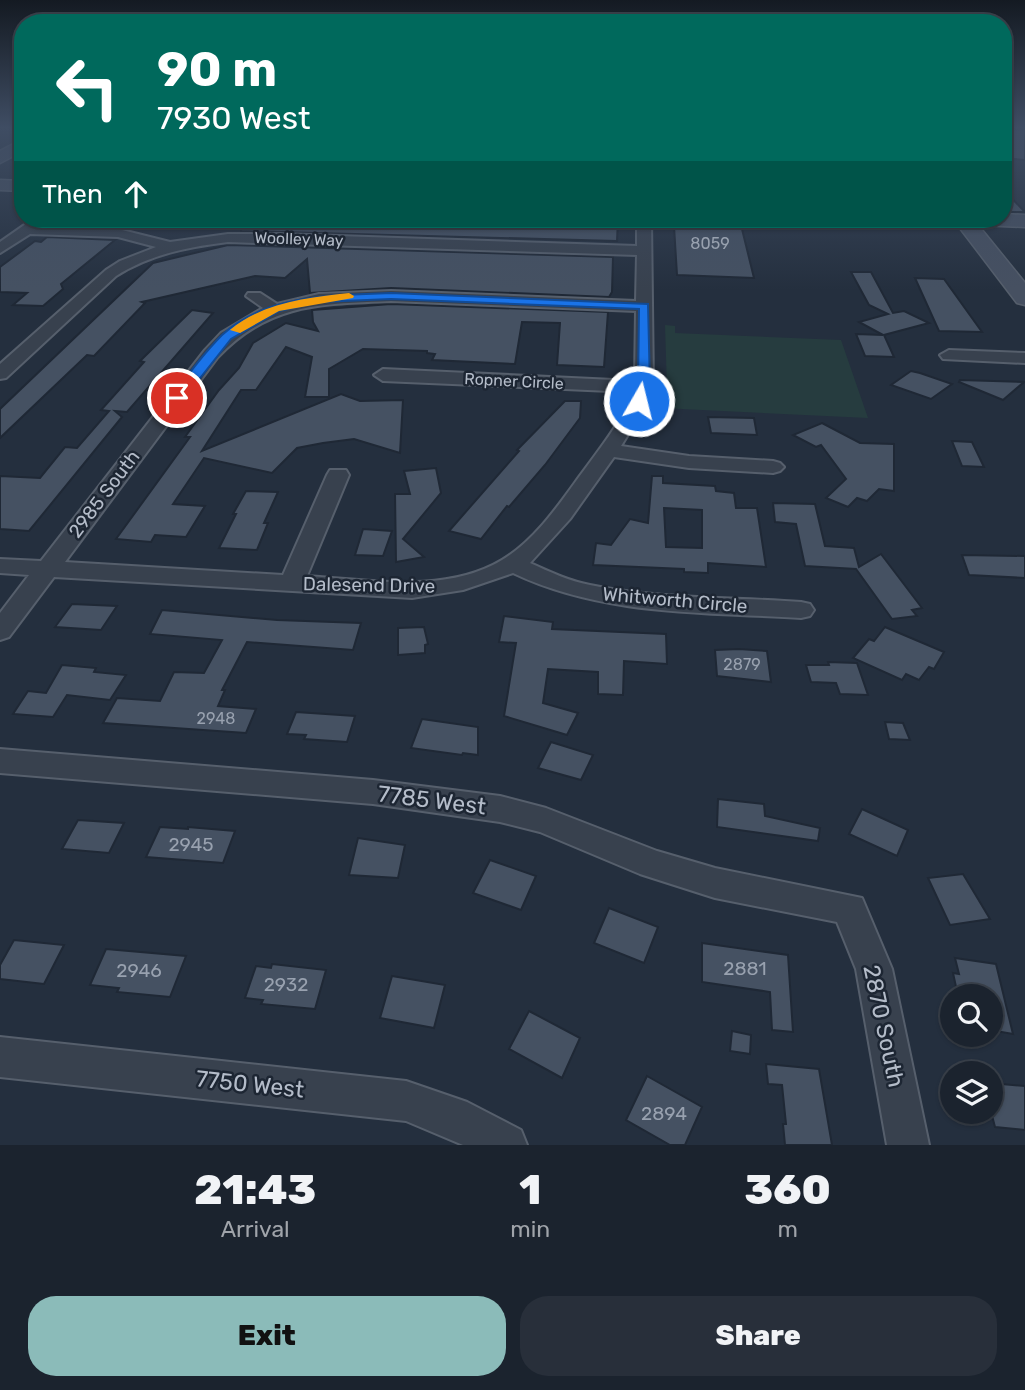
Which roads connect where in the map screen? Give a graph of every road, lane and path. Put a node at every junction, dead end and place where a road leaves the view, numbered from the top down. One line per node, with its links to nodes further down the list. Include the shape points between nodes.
1 (30, 228): 4 (street)
2 (644, 228): 7 (street, Dalesend Drive)
3 (970, 228): 9 (street)
4 (27, 230): 5 (street, via 126,234); 6 (street)
5 (170, 247): 7 (street, Woolley Way, via 257,237); 14 (street, Woolley Way, via 111,273)
6 (0, 249)
7 (645, 251): 10 (street, Dalesend Drive)
8 (254, 296): 11 (street)
9 (1025, 298)
10 (644, 306): 11 (street, 2985 South, via 350,296); 16 (street, Dalesend Drive)
11 (275, 309): 22 (street, 2985 South, via 243,325 211,354)
12 (948, 355): 13 (street)
13 (1025, 358)
14 (0, 374)
15 (383, 374): 16 (street, Ropner Circle)
16 (644, 387): 17 (street, Dalesend Drive)
17 (607, 450): 18 (street, via 689,463); 20 (street, Dalesend Drive, via 543,538)
18 (773, 467)
19 (338, 475): 23 (street)
20 (513, 564): 23 (street, Dalesend Drive, via 437,588); 24 (street, Whitworth Circle, via 589,593)
21 (0, 566): 22 (street, Dalesend Drive)
22 (48, 567): 23 (street, Dalesend Drive); 25 (street, 2985 South)
23 (292, 583)
24 (801, 610)
25 (0, 631)
26 (0, 761): 27 (street, 7785 West, via 373,792 500,808 715,883)
27 (850, 909): 30 (street, 2870 South, via 874,969)
28 (0, 1056): 29 (street, 7750 West, via 406,1101 452,1116)
29 (500, 1141)
30 (908, 1145)

